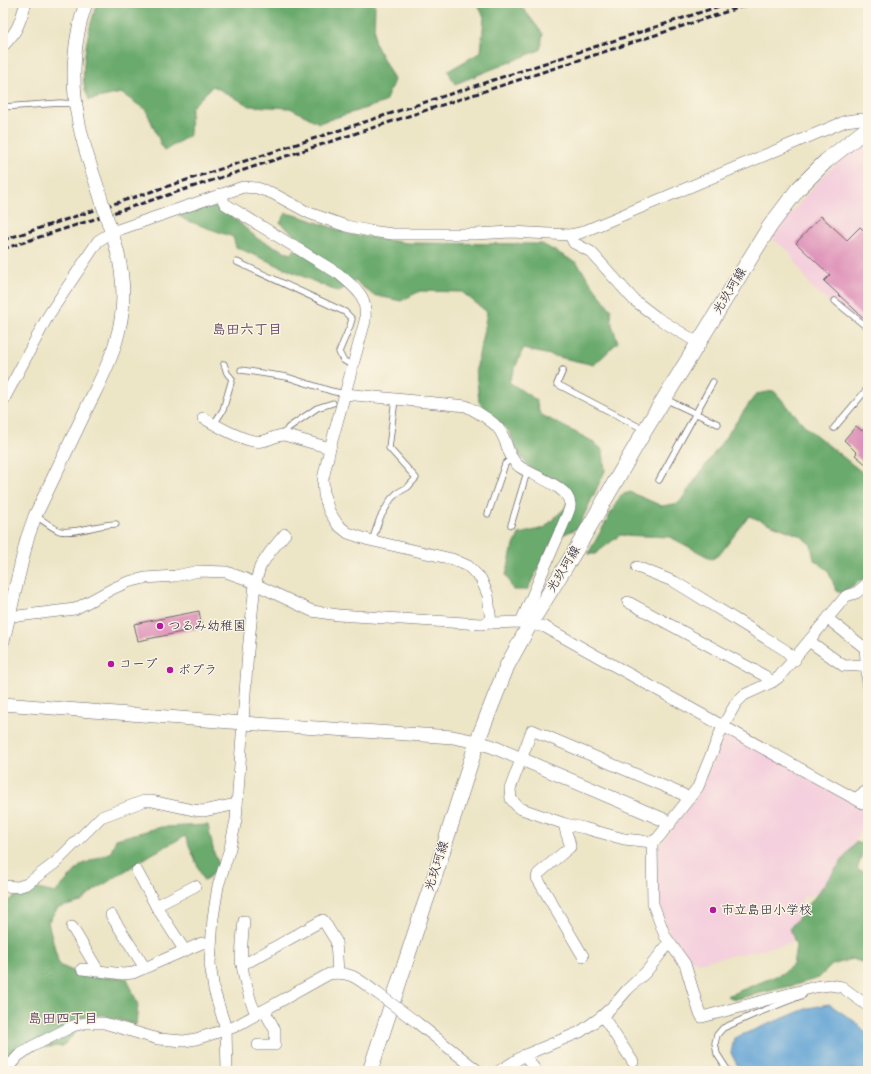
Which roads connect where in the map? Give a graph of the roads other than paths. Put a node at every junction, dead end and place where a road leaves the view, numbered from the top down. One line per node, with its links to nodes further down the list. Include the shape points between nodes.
1 (86, 3): 4 (street, via 76,41)
2 (24, 4): 3 (street, via 14,36)
3 (3, 46)
4 (76, 104): 5 (lane); 9 (street, bridge, via 85,146)
5 (3, 107)
6 (868, 120): 10 (street, via 846,121)
7 (868, 128): 14 (main road, 光玖珂線, via 826,161 798,189 766,232)
8 (220, 194): 9 (street); 10 (street, via 243,187 257,188 309,213 370,232 511,232); 16 (street, via 225,204 339,274 364,299 365,321)
9 (111, 228): 24 (street, via 98,241 48,316); 38 (street, via 122,272 121,323 116,342 104,373)
10 (570, 235): 14 (street, via 574,243 591,252 634,300)
11 (237, 262): 16 (lane, via 345,312 352,319 339,352 343,360)
12 (835, 301): 13 (lane)
13 (868, 328)
14 (698, 343): 23 (main road, 光玖珂線)
15 (224, 364): 28 (lane, via 232,379 223,410)
16 (353, 366): 21 (street)
17 (241, 370): 21 (lane, via 287,377)
18 (563, 370): 31 (lane, via 557,384)
19 (713, 382): 26 (lane)
20 (868, 388): 30 (lane)
21 (345, 394): 22 (street); 33 (street)
22 (395, 399): 34 (street, via 466,406 480,413 498,427); 42 (lane, via 389,448 416,478 391,499 380,518)
23 (665, 399): 26 (lane); 31 (main road, 光玖珂線)
24 (3, 401)
25 (333, 403): 32 (lane, via 317,408 288,428)
26 (695, 413): 29 (lane); 36 (lane)
27 (203, 418): 28 (street)
28 (214, 424): 32 (street, via 236,436 255,442)
29 (718, 424)
30 (834, 428)
31 (645, 430): 50 (main road, 光玖珂線, via 566,566)
32 (284, 435): 33 (street)
33 (330, 448): 42 (street, via 323,479 329,511 338,525 348,533)
34 (512, 458): 35 (street, via 514,463); 37 (lane, via 505,464)
35 (527, 472): 40 (lane); 50 (street, via 561,488 571,505)
36 (660, 480)
37 (488, 514)
38 (35, 516): 39 (lane, via 59,531); 47 (street)
39 (116, 524)
40 (511, 525)
41 (285, 534): 45 (street, via 260,567)
42 (372, 541): 49 (street, via 452,559 468,566 481,579 488,595)
43 (637, 567): 54 (street, via 675,582 785,650)
44 (868, 583): 48 (street, via 856,593 846,596)
45 (254, 584): 47 (street, via 226,572 199,571 128,582 74,609 18,616); 49 (street, via 312,611 338,615); 59 (street)
46 (628, 602): 56 (street, via 766,676)
47 (9, 614): 51 (street)
48 (828, 619): 52 (street); 53 (street)
49 (491, 623): 50 (street)
50 (525, 623): 60 (street, via 545,627); 61 (main road, 光玖珂線)
51 (3, 641)
52 (809, 641): 54 (street); 55 (street, via 844,666)
53 (866, 647): 55 (street)
54 (795, 660): 56 (street)
55 (866, 665): 57 (street)
56 (772, 682): 60 (street, via 744,695 736,703)
57 (868, 684)
58 (3, 704): 59 (street)
59 (243, 722): 61 (street, via 453,737); 66 (street)
60 (724, 726): 64 (street); 65 (street, via 698,787)
61 (476, 742): 62 (street); 97 (main road, 光玖珂線)
62 (520, 758): 65 (street, via 532,730); 68 (street, via 510,789 511,799 518,808); 69 (street)
63 (868, 790): 64 (street)
64 (856, 798): 67 (street)
65 (689, 799): 69 (street)
66 (237, 804): 72 (street, via 203,811 144,801 96,821 78,842 27,884 18,887); 78 (street, via 230,848 218,886)
67 (868, 806)
68 (565, 824): 70 (street, via 624,839); 81 (street, via 564,830 570,847 536,878)
69 (669, 824): 70 (street)
70 (652, 842): 79 (street, via 653,904)
71 (137, 871): 74 (street)
72 (3, 886)
73 (194, 886): 74 (street)
74 (156, 906): 80 (street)
75 (111, 915): 83 (street)
76 (244, 921): 82 (street)
77 (72, 927): 85 (street, via 96,966)
78 (210, 943): 80 (street, via 202,943); 91 (street, via 214,990)
79 (669, 943): 87 (street, via 685,964 702,1017); 90 (street, via 646,972)
80 (185, 951): 83 (street)
81 (583, 956)
82 (241, 962): 86 (street, via 250,961 323,920 336,941); 89 (street, via 250,1001)
83 (145, 968): 85 (street, via 123,974)
84 (82, 970): 85 (street)
85 (96, 971)
86 (338, 973): 89 (street, via 329,974); 98 (street, bridge, via 347,974 377,993)
87 (814, 987): 88 (street, via 842,987); 101 (lane, via 805,994 723,1028 715,1043 717,1054)
88 (868, 1006)
89 (260, 1012): 91 (street); 92 (street, via 272,1022 275,1045)
90 (602, 1017): 93 (street, via 580,1032); 94 (street)
91 (226, 1029): 95 (street, via 184,1041 158,1039 104,1023 86,1023 73,1026 31,1047 18,1056); 96 (street)
92 (258, 1045)
93 (525, 1055): 99 (street); 100 (street)
94 (633, 1062)
95 (5, 1071)
96 (227, 1071)
97 (370, 1071)
98 (478, 1071)
99 (499, 1071)
100 (536, 1071)
101 (728, 1071)

